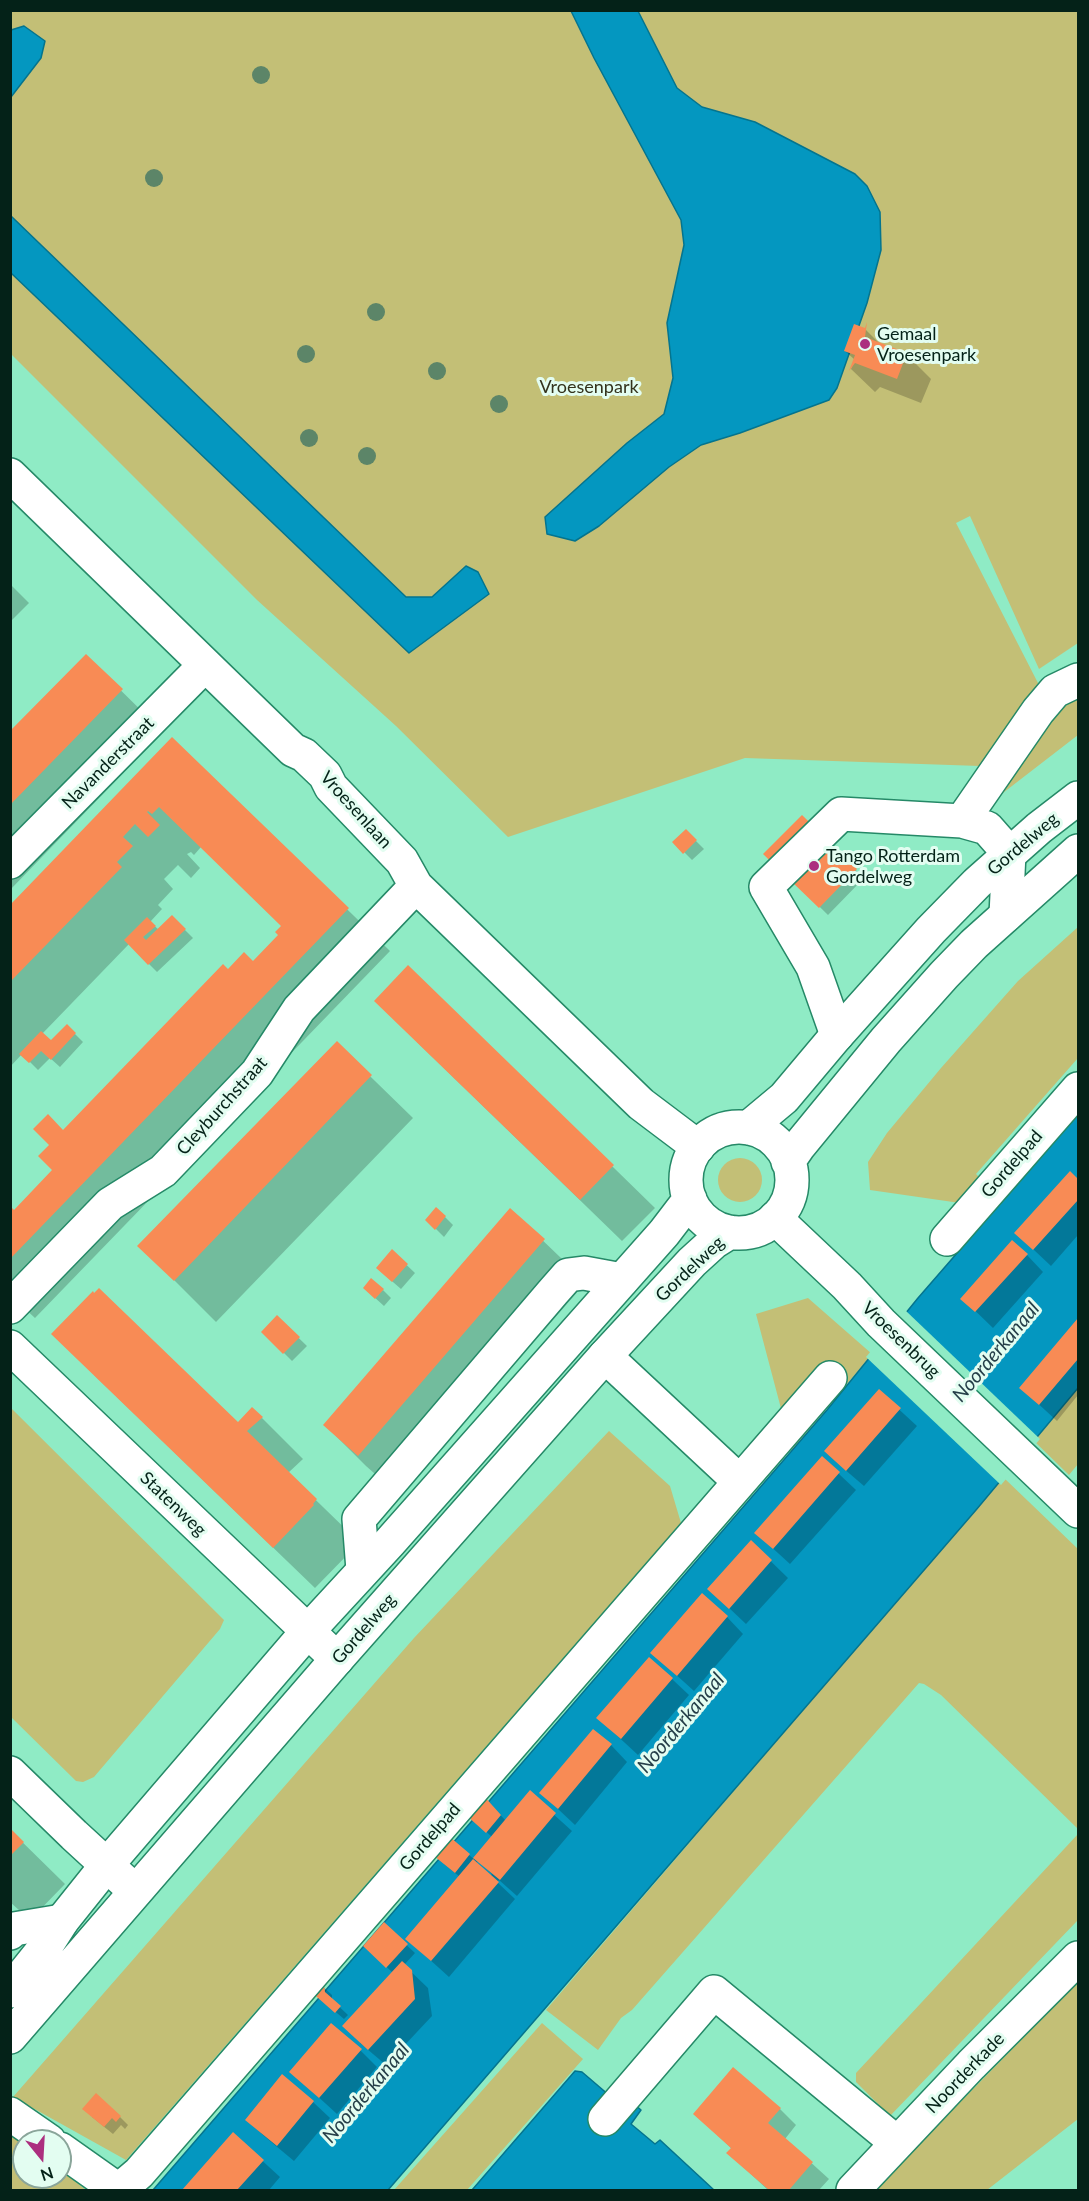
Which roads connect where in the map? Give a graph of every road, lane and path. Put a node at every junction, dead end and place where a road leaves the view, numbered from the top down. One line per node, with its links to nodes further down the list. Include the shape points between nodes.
1 (10, 475): 2 (street, Vroesenlaan)
2 (205, 665): 8 (street, Navanderstraat); 9 (street, Vroesenlaan, via 293,750 325,775 331,787 402,861)
3 (1067, 686): 5 (street, via 1038,711)
4 (1078, 798): 7 (street, Gordelweg)
5 (962, 821): 7 (street, via 987,828); 11 (street, via 841,814 766,887 813,968)
6 (1078, 851): 10 (street)
7 (1009, 853): 10 (street); 11 (street, Gordelweg, via 931,930)
8 (10, 862)
9 (416, 886): 14 (street, Vroesenlaan, via 641,1104); 21 (street, Cleyburchstraat, via 299,1009 257,1073 164,1171 110,1204)
10 (1006, 915): 15 (street, via 915,1007)
11 (837, 1035): 13 (street, Gordelweg, via 784,1098)
12 (1078, 1089): 19 (street, Gordelpad)
13 (748, 1128): 14 (street, via 720,1131); 15 (street, via 772,1139)
14 (698, 1147): 16 (street, via 687,1172)
15 (788, 1162): 17 (street, via 790,1192)
16 (690, 1199): 18 (street, via 705,1220); 20 (street)
17 (775, 1218): 18 (street, via 759,1229); 26 (street, Vroesenbrug)
18 (730, 1232): 23 (street, Gordelweg, via 692,1262)
19 (946, 1239)
20 (622, 1280): 27 (street); 27 (street, via 584,1273 568,1275 359,1519)
21 (10, 1307)
22 (10, 1347): 28 (street, Statenweg)
23 (605, 1356): 25 (street); 29 (street, Gordelweg)
24 (830, 1377): 25 (street, Gordelpad)
25 (739, 1481): 43 (street, Gordelpad, via 147,2164)
26 (1078, 1511)
27 (363, 1570): 28 (street)
28 (307, 1632): 29 (street, Statenweg); 31 (street)
29 (337, 1659): 32 (street, Gordelweg)
30 (10, 1773): 31 (street)
31 (106, 1866): 32 (street); 33 (street)
32 (135, 1891): 37 (street, Gordelweg)
33 (62, 1921): 34 (street); 36 (street)
34 (10, 1933)
35 (1078, 1958): 41 (street, Noorderkade)
36 (10, 1991)
37 (10, 2037)
38 (10, 2114): 40 (street)
39 (605, 2119): 41 (street, via 714,1992)
40 (32, 2129)
41 (897, 2143): 44 (street, Noorderkade)
42 (72, 2157): 43 (street)
43 (118, 2190)
44 (853, 2190)

